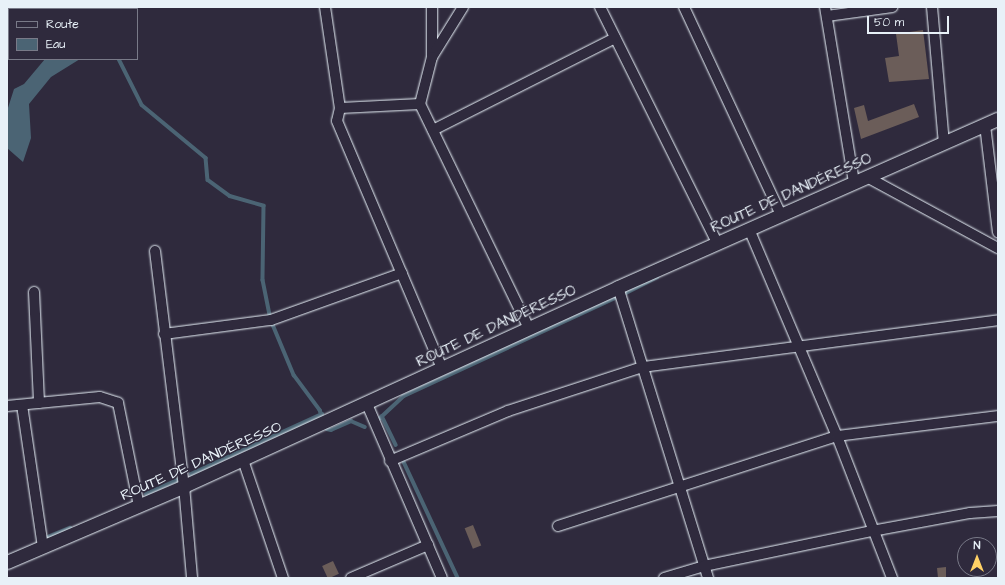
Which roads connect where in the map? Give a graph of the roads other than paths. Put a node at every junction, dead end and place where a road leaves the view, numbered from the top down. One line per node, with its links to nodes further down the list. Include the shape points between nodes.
1 (325, 7): 12 (street)
2 (432, 7): 10 (street)
3 (463, 7): 10 (street)
4 (600, 7): 9 (street)
5 (684, 7): 19 (street)
6 (892, 7): 8 (street)
7 (932, 7): 16 (street)
8 (826, 11): 18 (street)
9 (615, 38): 15 (street); 22 (street)
10 (432, 57): 11 (street)
11 (420, 104): 12 (street); 15 (street)
12 (340, 108): 25 (street, via 337,121)
13 (998, 119): 14 (street, ROUTE DE DANDÉRESSO)
14 (985, 125): 16 (street, ROUTE DE DANDÉRESSO); 21 (street)
15 (433, 130): 29 (street)
16 (944, 143): 17 (street, ROUTE DE DANDÉRESSO)
17 (867, 177): 18 (street, ROUTE DE DANDÉRESSO); 23 (street)
18 (854, 183): 19 (street, ROUTE DE DANDÉRESSO)
19 (781, 215): 20 (street, ROUTE DE DANDÉRESSO)
20 (750, 229): 22 (street, ROUTE DE DANDÉRESSO); 31 (street)
21 (998, 232)
22 (717, 243): 26 (street, ROUTE DE DANDÉRESSO)
23 (998, 248)
24 (155, 251): 30 (street)
25 (402, 274): 30 (street, via 271,320); 33 (street)
26 (618, 287): 29 (street, ROUTE DE DANDÉRESSO); 32 (street)
27 (34, 292): 34 (street)
28 (998, 320): 31 (street)
29 (529, 328): 33 (street, ROUTE DE DANDÉRESSO)
30 (164, 334): 42 (street)
31 (800, 347): 32 (street); 39 (street)
32 (643, 367): 41 (street, via 508,411); 43 (street)
33 (442, 368): 35 (street, ROUTE DE DANDÉRESSO)
34 (38, 403): 36 (street); 44 (street, via 100,397 118,404)
35 (367, 404): 40 (street, ROUTE DE DANDÉRESSO); 41 (street)
36 (22, 405): 37 (street); 49 (street)
37 (7, 406)
38 (998, 416): 39 (street)
39 (838, 436): 43 (street); 47 (street)
40 (243, 460): 42 (street, ROUTE DE DANDÉRESSO); 53 (street)
41 (390, 461): 48 (street)
42 (184, 486): 44 (street, ROUTE DE DANDÉRESSO); 52 (street)
43 (680, 487): 46 (street); 51 (street)
44 (139, 506): 49 (street, ROUTE DE DANDÉRESSO)
45 (998, 511): 47 (street, via 970,513)
46 (558, 526)
47 (872, 531): 51 (street); 58 (street)
48 (428, 545): 54 (street); 55 (street)
49 (43, 547): 50 (street, ROUTE DE DANDÉRESSO)
50 (7, 562)
51 (704, 566): 56 (street); 57 (street)
52 (192, 578)
53 (283, 578)
54 (351, 578)
55 (442, 578)
56 (664, 578)
57 (708, 578)
58 (892, 578)

